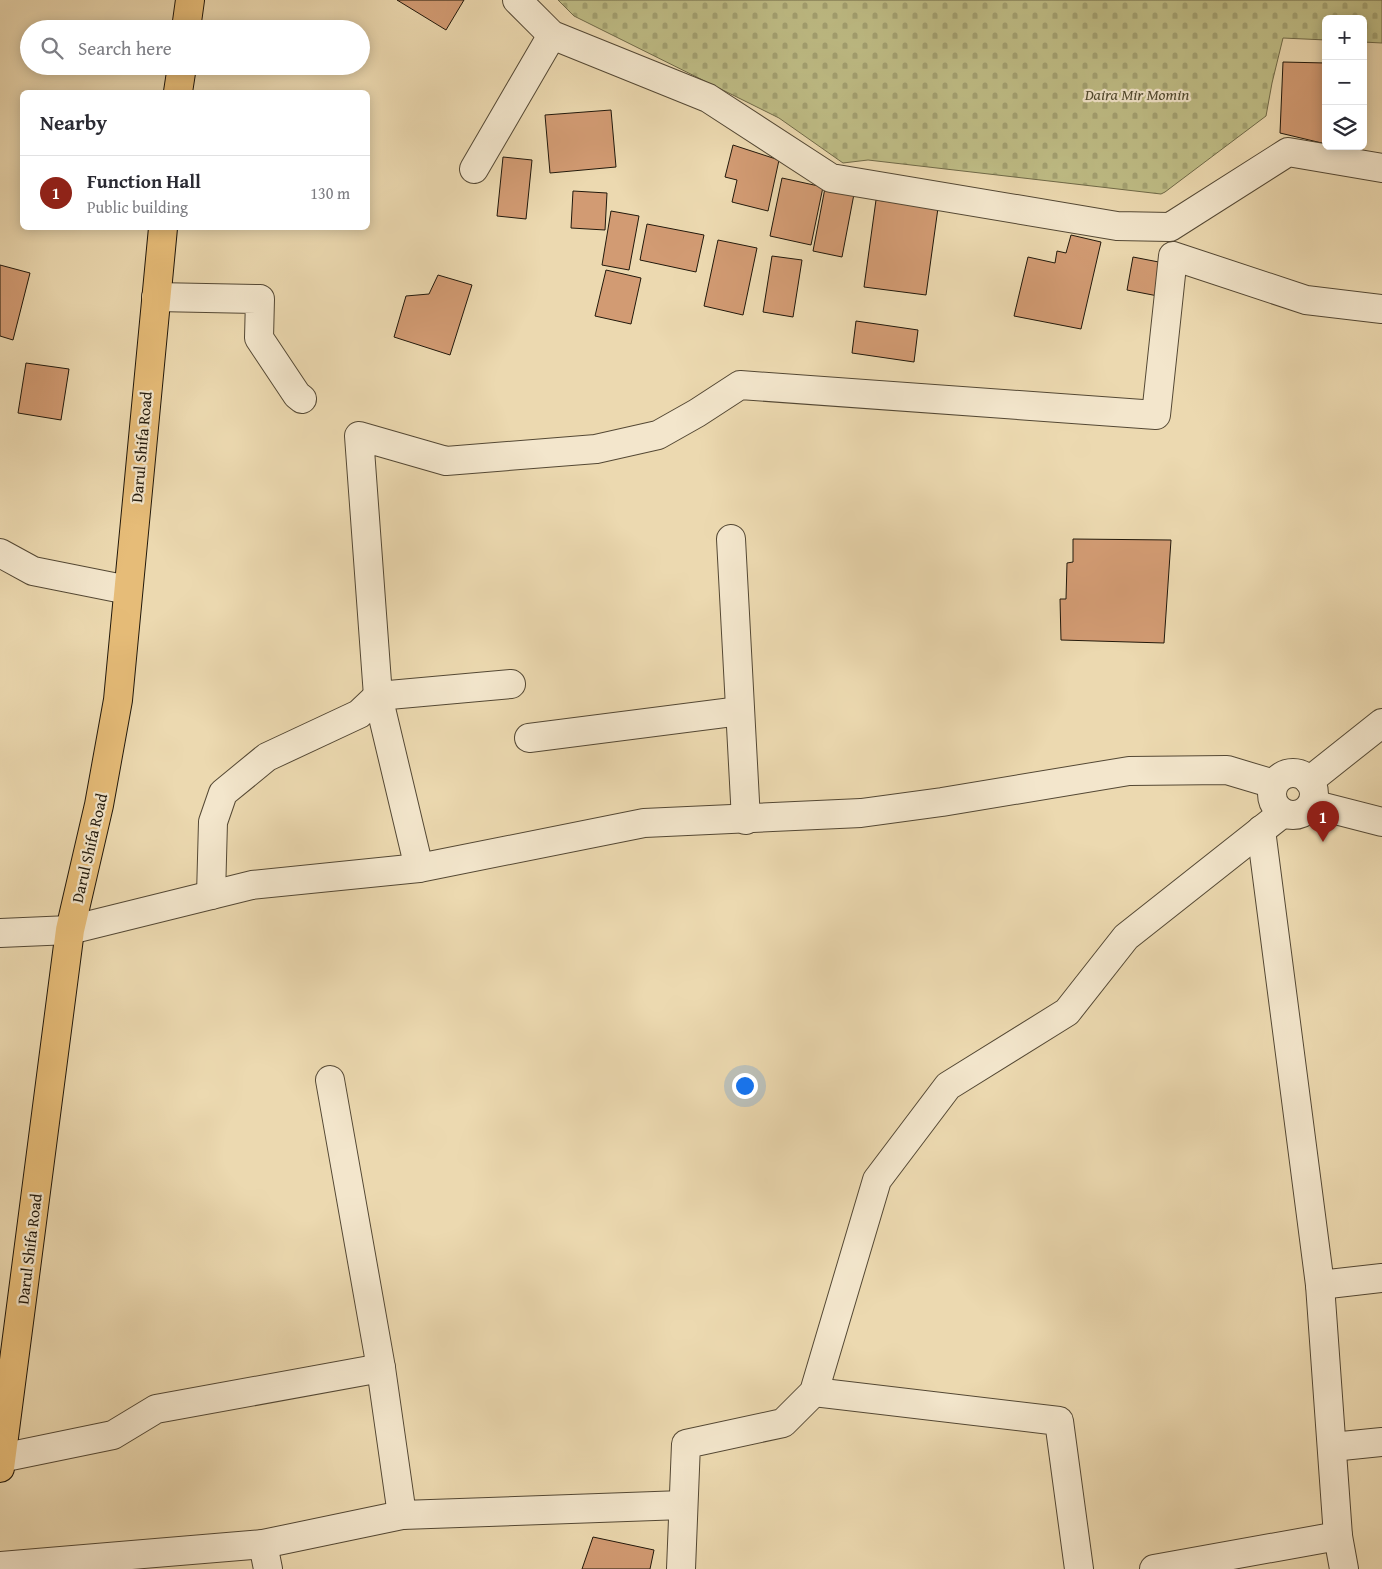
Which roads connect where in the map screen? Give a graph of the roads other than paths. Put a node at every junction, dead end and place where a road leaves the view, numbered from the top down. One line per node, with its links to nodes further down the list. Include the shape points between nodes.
1 (190, 0): 3 (highway)
2 (517, 0): 4 (street)
3 (187, 20)
4 (552, 35): 8 (street); 9 (street, via 708,98 831,178 1117,226)
5 (181, 75): 6 (highway)
6 (178, 90)
7 (1382, 168): 9 (street, via 1288,152)
8 (474, 169)
9 (1170, 227): 11 (street)
10 (163, 230): 12 (highway, Darul Shifa Road)
11 (1173, 256): 13 (street, via 1306,300); 19 (street, via 1156,416 740,385 658,435 596,449 446,461 358,436)
12 (156, 297): 14 (street, via 260,299 259,338 296,395); 17 (highway, Darul Shifa Road)
13 (1382, 309)
14 (302, 399)
15 (731, 539): 20 (street)
16 (0, 552): 17 (street, via 33,571)
17 (128, 590): 31 (highway, Darul Shifa Road, via 118,700 99,805)
18 (511, 684): 19 (street)
19 (378, 696): 29 (street); 30 (street, via 359,714 268,756 223,793 213,822)
20 (740, 712): 22 (street); 26 (street)
21 (1382, 723): 24 (street)
22 (529, 738)
23 (1274, 784): 24 (street, via 1283,776 1294,773 1305,776); 25 (street, via 1272,797); 26 (street, via 1227,770 1129,771 870,812)
24 (1311, 792): 25 (street, via 1303,813 1296,816); 27 (street)
25 (1283, 813): 28 (street)
26 (746, 820): 29 (street, via 644,823)
27 (1382, 822)
28 (1262, 830): 35 (street); 37 (street, via 1126,937 1067,1012 948,1086 877,1180)
29 (419, 868): 30 (street, via 252,885)
30 (211, 895): 31 (street)
31 (70, 930): 32 (street); 40 (highway, Darul Shifa Road)
32 (0, 933)
33 (330, 1080): 36 (street)
34 (1382, 1278): 35 (street)
35 (1320, 1285): 39 (street)
36 (381, 1368): 40 (street, via 156,1409 113,1435); 42 (street)
37 (814, 1392): 41 (street, via 783,1423 686,1444); 47 (street, via 1059,1421)
38 (1382, 1442): 39 (street)
39 (1332, 1446): 43 (street)
40 (1, 1463)
41 (682, 1505): 42 (street); 46 (street)
42 (402, 1515): 44 (street)
43 (1338, 1536): 48 (street); 49 (street)
44 (266, 1557): 45 (street)
45 (0, 1566)
46 (681, 1569)
47 (1079, 1569)
48 (1154, 1569)
49 (1344, 1569)

